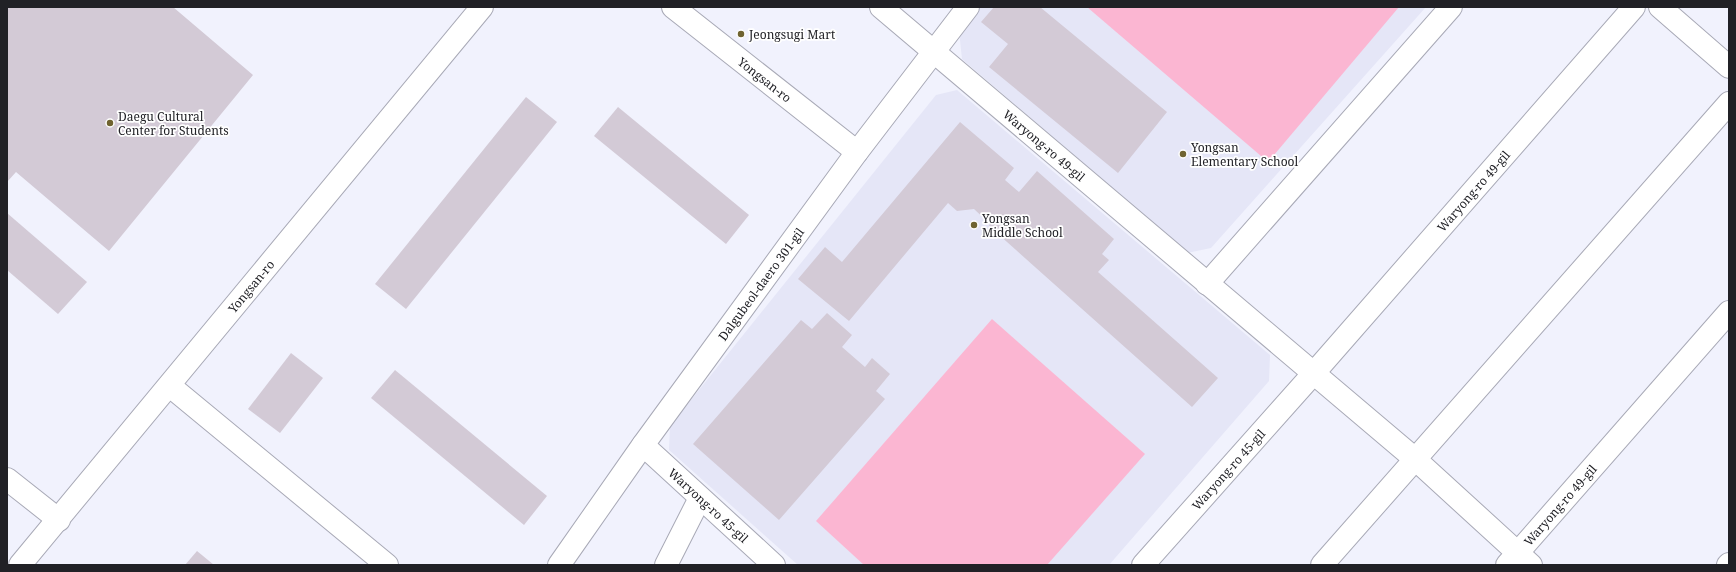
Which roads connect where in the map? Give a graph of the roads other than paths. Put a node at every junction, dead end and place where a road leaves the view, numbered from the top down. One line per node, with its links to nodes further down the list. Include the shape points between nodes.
1 (482, 7): 15 (street, Yongsan-ro)
2 (672, 7): 11 (street, Yongsan-ro)
3 (881, 7): 8 (street, Waryong-ro 49-gil)
4 (968, 7): 8 (street, Dalgubeol-daero 301-gil)
5 (1451, 7): 12 (street)
6 (1634, 7): 14 (street, Waryong-ro 49-gil)
7 (1660, 7): 9 (street)
8 (934, 52): 11 (street, Dalgubeol-daero 301-gil); 12 (street, Waryong-ro 49-gil)
9 (1729, 67)
10 (1729, 103): 17 (street)
11 (857, 152): 16 (street, Dalgubeol-daero 301-gil)
12 (1207, 284): 14 (street, Waryong-ro 49-gil)
13 (1729, 312): 21 (street, Waryong-ro 49-gil)
14 (1313, 374): 17 (street, Waryong-ro 49-gil); 27 (street, Waryong-ro 45-gil)
15 (170, 386): 20 (street, Yongsan-ro); 23 (street)
16 (643, 445): 19 (street, Waryong-ro 45-gil); 24 (street, Dalgubeol-daero 301-gil)
17 (1415, 459): 21 (street, Waryong-ro 49-gil); 28 (street)
18 (7, 479): 20 (street)
19 (700, 498): 25 (street); 26 (street, Waryong-ro 45-gil)
20 (58, 520): 22 (street, Yongsan-ro)
21 (1518, 561)
22 (20, 565)
23 (386, 565)
24 (560, 565)
25 (666, 565)
26 (774, 565)
27 (1143, 565)
28 (1322, 565)

